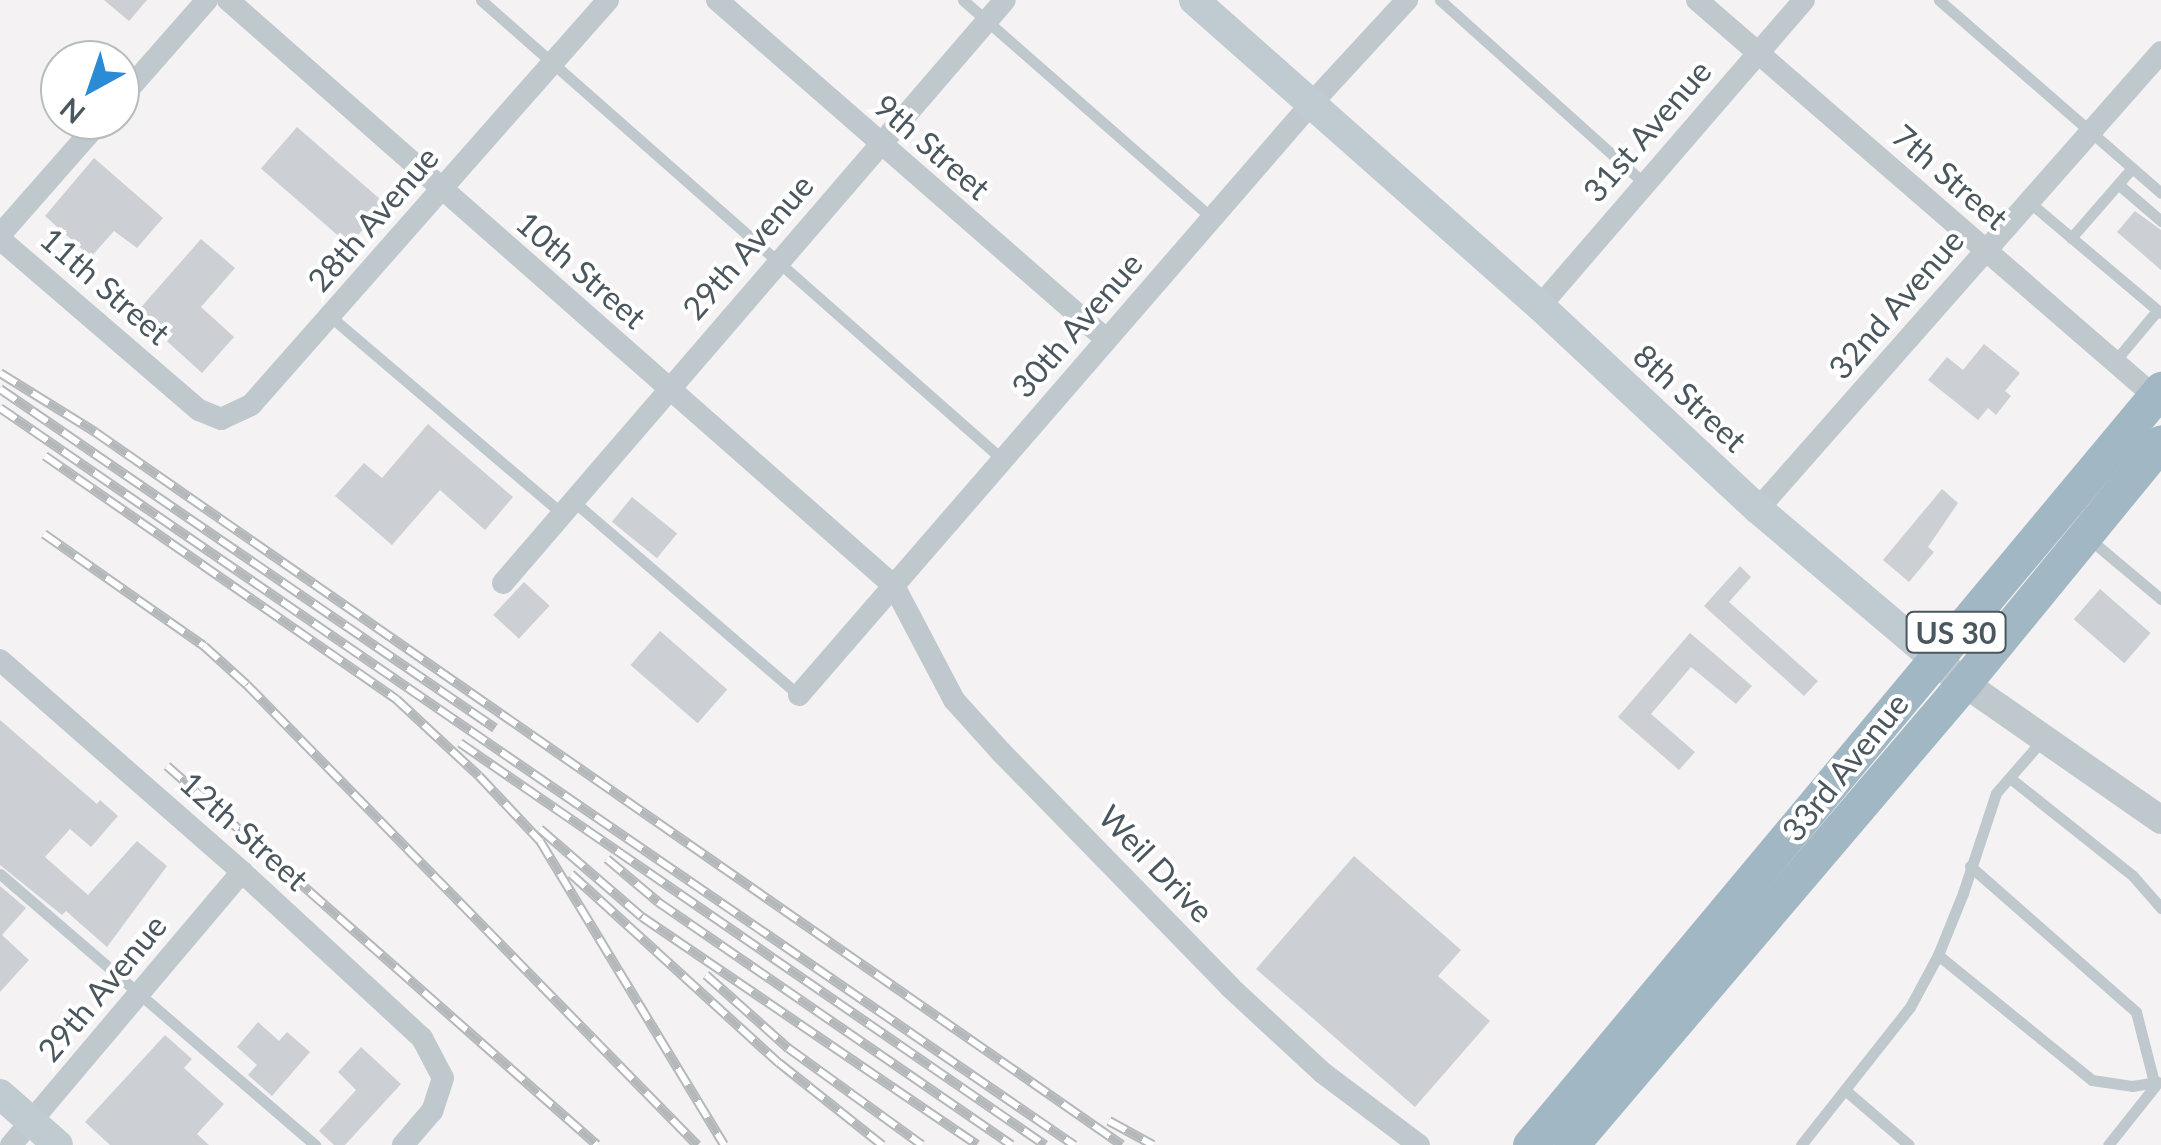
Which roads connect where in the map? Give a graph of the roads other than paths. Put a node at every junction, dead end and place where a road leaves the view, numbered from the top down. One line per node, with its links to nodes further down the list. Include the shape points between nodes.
1 (208, 0): 18 (street)
2 (228, 0): 26 (street, 10th Street)
3 (480, 0): 17 (lane)
4 (608, 0): 17 (street, 28th Avenue)
5 (717, 0): 22 (street, 9th Street)
6 (963, 0): 14 (lane)
7 (1006, 0): 14 (street, 29th Avenue)
8 (1194, 0): 19 (main road, 8th Street)
9 (1407, 0): 19 (street, 30th Avenue)
10 (1440, 0): 24 (lane)
11 (1697, 0): 15 (street, 7th Street)
12 (1804, 0): 15 (street, 31st Avenue)
13 (1938, 0): 20 (lane)
14 (987, 21): 22 (street, 29th Avenue); 29 (lane)
15 (1758, 53): 24 (street, 31st Avenue); 33 (street, 7th Street)
16 (2158, 62): 20 (street, 32nd Avenue)
17 (552, 63): 26 (street, 28th Avenue); 34 (lane)
18 (140, 76)
19 (1310, 104): 29 (street, 30th Avenue); 35 (main road, 8th Street)
20 (2090, 131): 23 (lane); 28 (street, 32nd Avenue)
21 (85, 140): 31 (street)
22 (880, 145): 34 (street, 29th Avenue); 38 (street, 9th Street)
23 (2132, 168): 25 (lane); 27 (lane)
24 (1644, 183): 35 (street, 31st Avenue)
25 (2118, 184): 30 (lane); 32 (lane)
26 (442, 190): 37 (street, 28th Avenue); 41 (street, 10th Street)
27 (2161, 193)
28 (2028, 202): 32 (lane); 33 (street, 32nd Avenue)
29 (1213, 220): 38 (street, 30th Avenue)
30 (2161, 221)
31 (0, 237): 40 (street, 11th Street)
32 (2071, 238): 36 (lane)
33 (1986, 250): 39 (street, 7th Street); 46 (street, 32nd Avenue)
34 (778, 262): 41 (street, 29th Avenue); 44 (lane)
35 (1540, 306): 46 (main road, 8th Street)
36 (2159, 313): 39 (lane)
37 (332, 317): 40 (street, 28th Avenue, via 252,405 221,419); 45 (lane)
38 (1107, 340): 44 (street, 30th Avenue)
39 (2114, 362): 42 (street, 7th Street)
40 (167, 383)
41 (668, 389): 45 (street, 29th Avenue); 49 (street, 10th Street)
42 (2159, 396): 51 (highway, 33rd Avenue / US 30)
43 (2161, 442): 47 (highway, 33rd Avenue / US 30)
44 (1002, 460): 49 (street, 30th Avenue)
45 (567, 506): 48 (street, 29th Avenue); 54 (lane)
46 (1758, 510): 51 (main road, 8th Street)
47 (2084, 535): 50 (lane); 53 (highway, 33rd Avenue / US 30)
48 (503, 583)
49 (894, 586): 54 (street, 30th Avenue); 73 (street, Weil Drive, via 954,700 1001,752 1230,987 1323,1073)
50 (2161, 599)
51 (1934, 658): 53 (main road, 8th Street); 61 (highway, 33rd Avenue / US 30)
52 (4, 673): 59 (street, 12th Street)
53 (1964, 684): 55 (street, 8th Street); 61 (highway, 33rd Avenue / US 30)
54 (799, 695)
55 (2045, 736): 56 (lane); 57 (street, 8th Street)
56 (2010, 778): 58 (lane, via 1996,793); 62 (lane, via 2133,876)
57 (2161, 820)
58 (1970, 866): 63 (lane); 65 (lane, via 2136,1012)
59 (242, 872): 64 (street, 29th Avenue); 72 (street, 12th Street, via 422,1038 443,1078 432,1111)
60 (0, 874): 64 (lane)
61 (1773, 880): 74 (highway, 33rd Avenue / US 30); 75 (highway, 33rd Avenue / US 30)
62 (2161, 908)
63 (1938, 956): 65 (lane, via 2092,1080); 66 (lane, via 1910,1007)
64 (140, 994): 68 (street, 29th Avenue); 71 (lane)
65 (2158, 1082): 78 (lane)
66 (1845, 1090): 76 (lane); 77 (lane)
67 (0, 1094): 68 (main road)
68 (32, 1122): 69 (street, 29th Avenue); 70 (main road)
69 (11, 1145)
70 (58, 1145)
71 (315, 1145)
72 (402, 1145)
73 (1420, 1145)
74 (1530, 1145)
75 (1571, 1145)
76 (1801, 1145)
77 (1909, 1145)
78 (2108, 1145)

